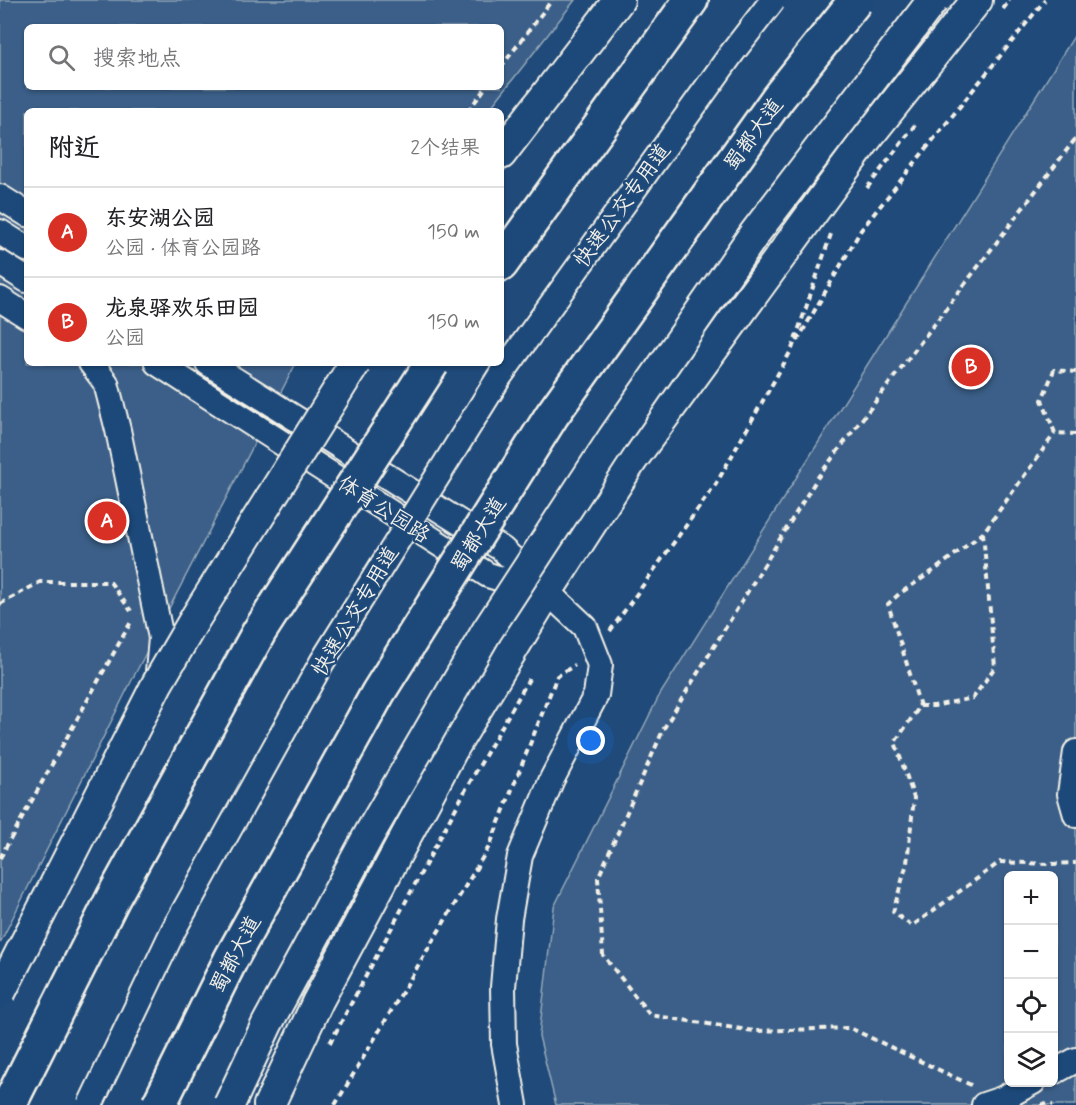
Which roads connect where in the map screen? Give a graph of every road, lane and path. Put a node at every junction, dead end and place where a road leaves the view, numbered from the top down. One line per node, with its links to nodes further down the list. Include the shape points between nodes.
1 (552, 0): 10 (path)
2 (619, 0): 15 (main road)
3 (691, 0): 22 (highway)
4 (773, 0): 54 (street, 快速公交专用道, bridge, via 500,376 322,662 174,929)
5 (856, 0): 55 (highway, 蜀都大道, bridge, via 778,98 552,415 378,693 231,959)
6 (933, 0): 56 (main road, bridge, via 755,233 613,438 487,632 370,833 267,1024)
7 (1010, 0): 9 (path)
8 (1045, 0): 27 (path, via 861,230)
9 (990, 5): 37 (main road, via 867,138 632,460)
10 (504, 64)
11 (484, 90): 12 (path)
12 (470, 108)
13 (917, 122): 16 (path)
14 (1076, 138): 52 (path, via 818,477 664,728 598,878 603,955 650,1015 754,1032 850,1028)
15 (504, 150)
16 (860, 196)
17 (0, 197): 18 (street)
18 (24, 212)
19 (0, 232): 21 (street)
20 (831, 234): 27 (path)
21 (24, 247)
22 (504, 260)
23 (0, 263): 24 (street)
24 (24, 278)
25 (0, 299): 26 (street)
26 (24, 314)
27 (792, 349): 39 (path, via 716,484)
28 (93, 366): 41 (street, via 106,383 121,441 161,638)
29 (162, 366): 37 (street, 体育公园路, via 488,575)
30 (213, 366): 37 (street, 体育公园路, via 502,549)
31 (353, 366): 41 (main road, bridge)
32 (430, 366): 53 (highway, bridge, via 259,632 113,898)
33 (1076, 372): 34 (path, via 1054,370 1042,400)
34 (1056, 433): 35 (path); 36 (path)
35 (1076, 434)
36 (983, 533): 42 (path, via 888,604); 42 (path, via 994,667 973,698)
37 (547, 592): 39 (street, via 585,627); 57 (main road, via 452,750 318,1001)
38 (0, 604): 45 (path, via 40,582 110,582 134,617)
39 (595, 652): 58 (path, via 556,676 489,845); 59 (street, via 600,665 596,695 552,779 520,856 503,987 504,1044)
40 (533, 671): 48 (path)
41 (157, 684): 47 (main road, bridge)
42 (920, 706): 46 (path, via 895,742 914,798 907,863 892,912 912,926 1000,862)
43 (1076, 752): 44 (street, via 1070,794)
44 (1076, 815)
45 (0, 858)
46 (1076, 863)
47 (0, 993)
48 (325, 1052)
49 (1076, 1060): 50 (street)
50 (1058, 1069)
51 (1025, 1087): 52 (street)
52 (993, 1102): 60 (path)
53 (9, 1105)
54 (90, 1105)
55 (159, 1105)
56 (229, 1105)
57 (269, 1105)
58 (335, 1105)
59 (515, 1105)
60 (1053, 1105)

